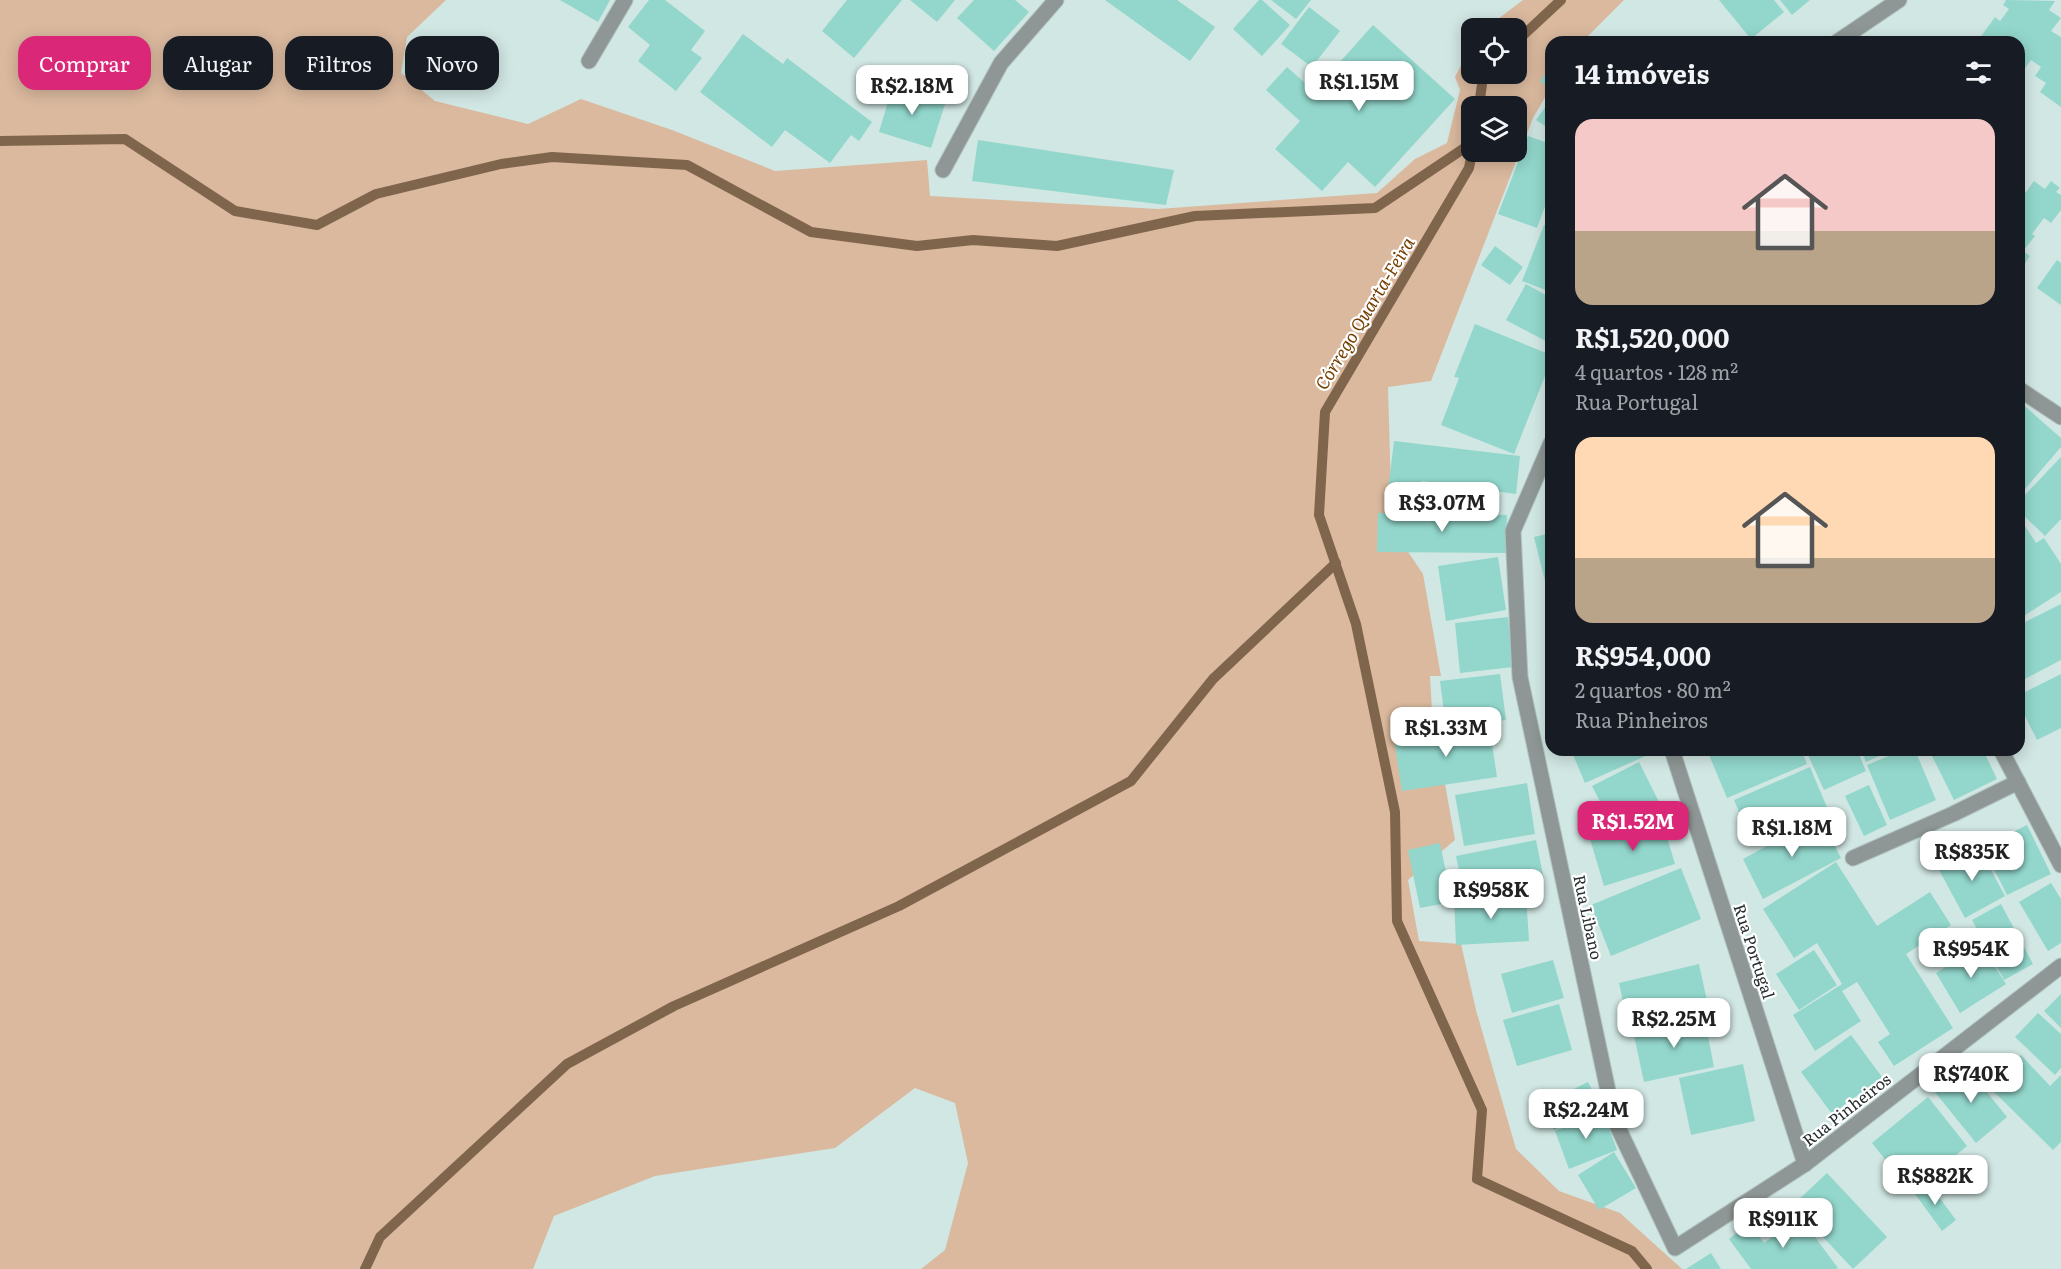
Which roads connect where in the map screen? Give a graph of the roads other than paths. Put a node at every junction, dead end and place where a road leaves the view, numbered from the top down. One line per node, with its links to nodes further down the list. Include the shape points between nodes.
1 (625, 0): 5 (street)
2 (1056, 0): 6 (street, via 1001,63)
3 (1899, 0): 4 (street)
4 (1846, 36)
5 (589, 61)
6 (943, 170)
7 (2025, 394): 8 (street)
8 (2061, 417)
9 (1545, 457): 17 (street, Rua Libano, via 1513,531 1521,677 1614,1119)
10 (1674, 756): 16 (street, Rua Portugal)
11 (2004, 756): 12 (street)
12 (2018, 782): 13 (street); 14 (street)
13 (1853, 858)
14 (2061, 865)
15 (2061, 966): 16 (street, Rua Pinheiros)
16 (1805, 1164): 17 (street, Rua Pinheiros)
17 (1675, 1248)

